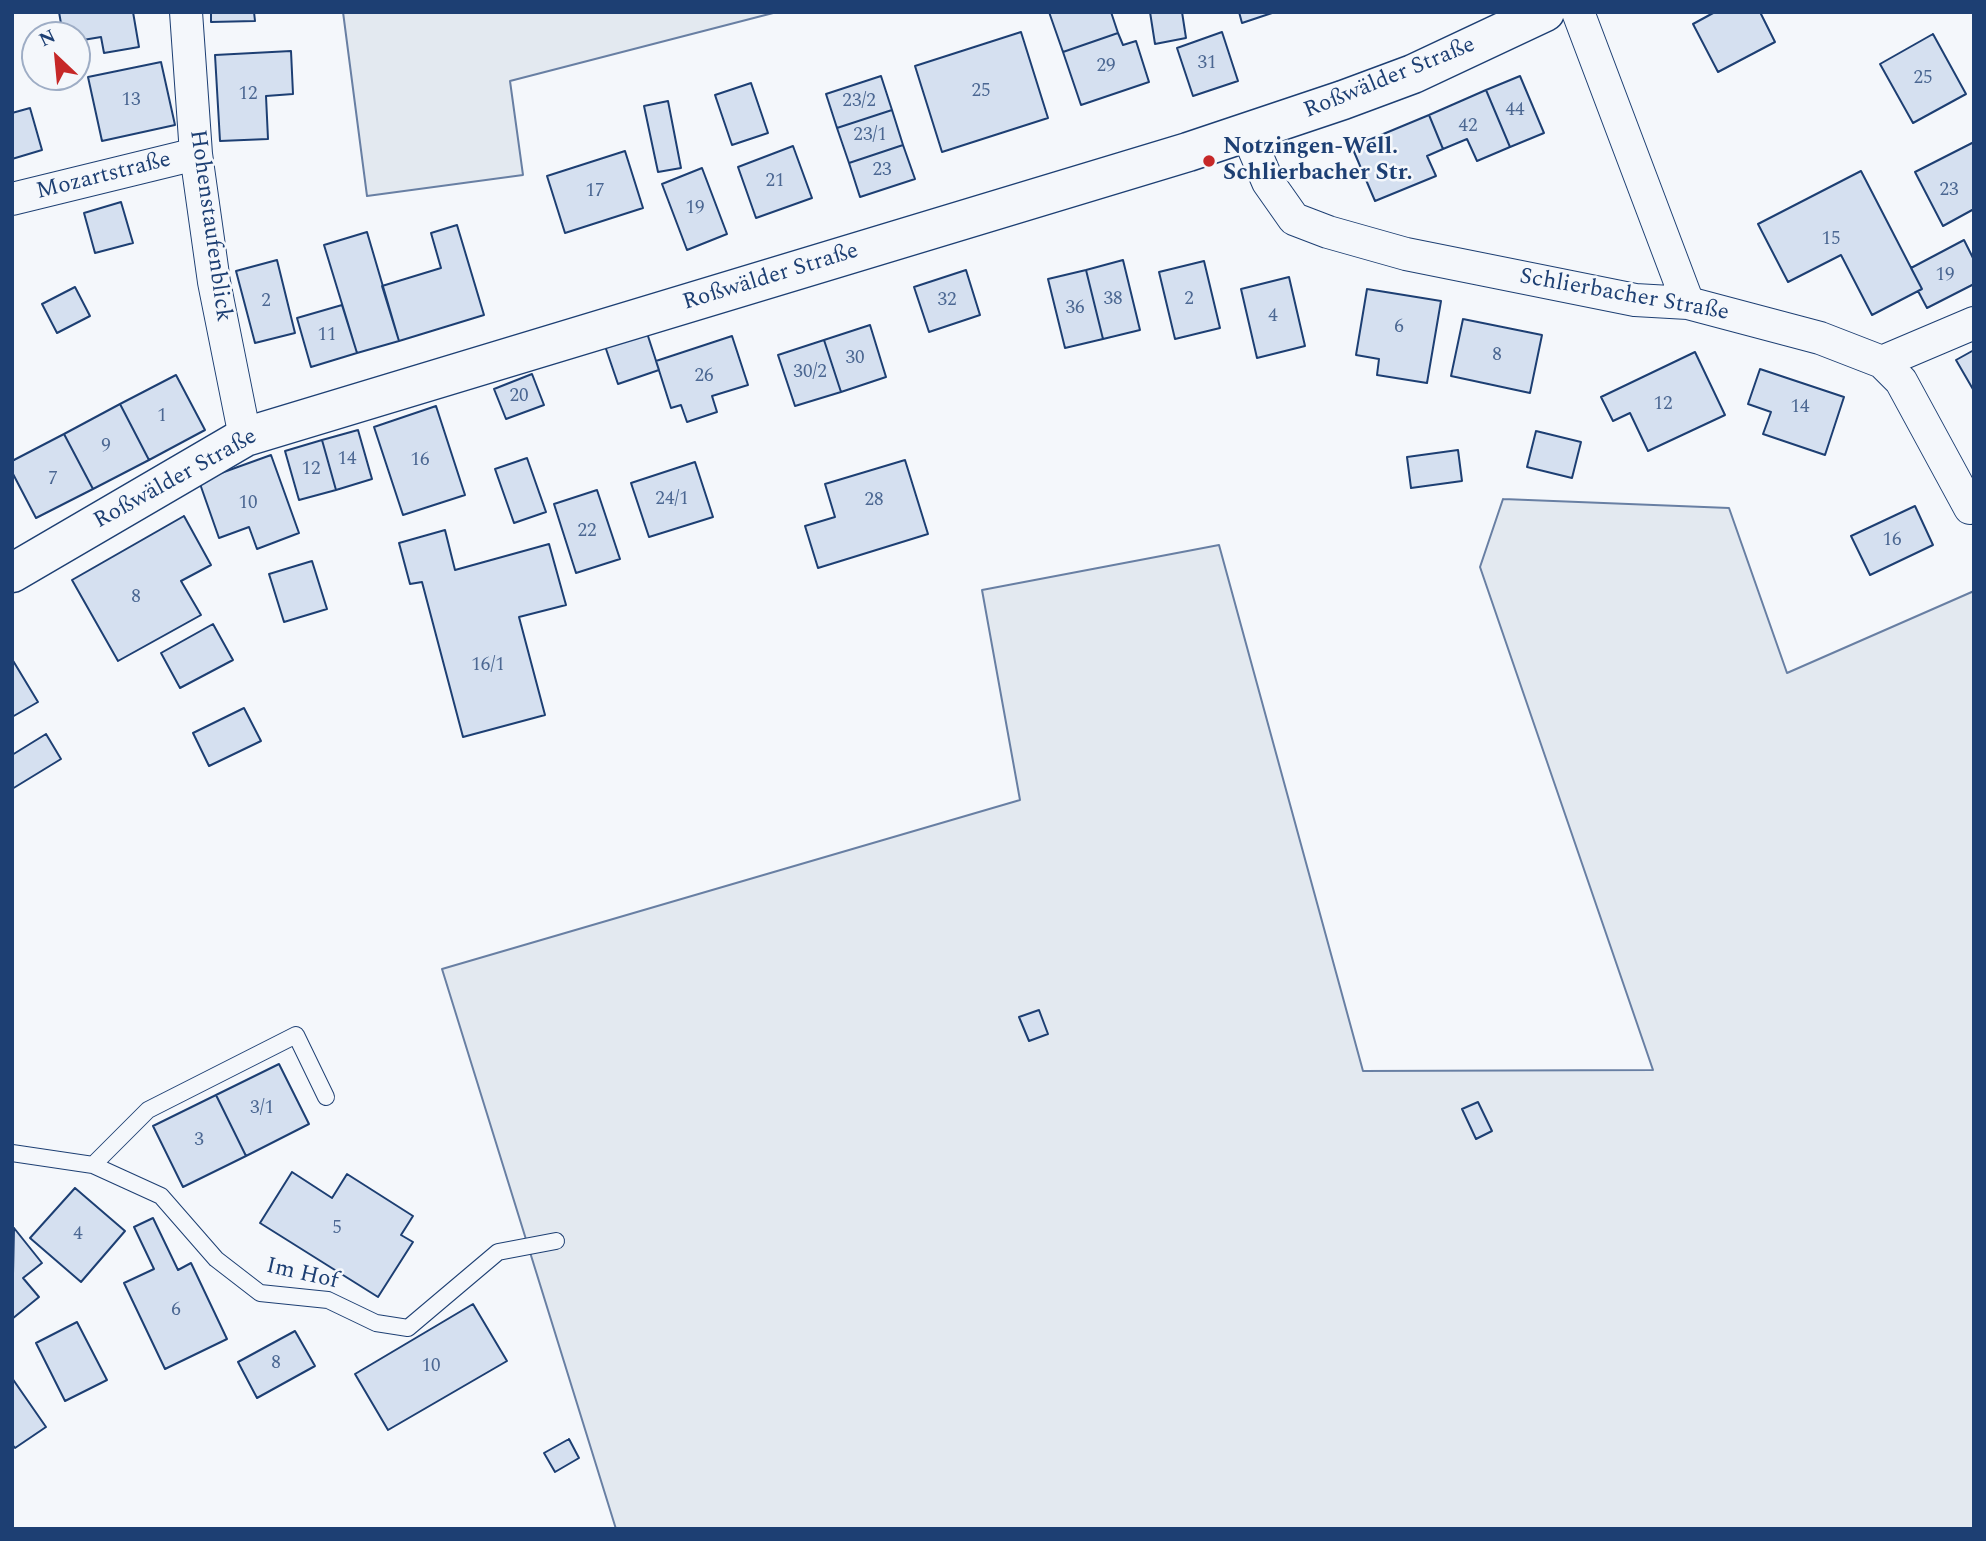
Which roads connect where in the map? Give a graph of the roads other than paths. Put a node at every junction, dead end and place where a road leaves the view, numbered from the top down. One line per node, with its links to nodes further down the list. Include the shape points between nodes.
1 (186, 12): 5 (street, Hohenstaufenblick)
2 (1545, 12): 4 (street, Roßwälder Straße, via 1413,74)
3 (1578, 12): 7 (street)
4 (1247, 132): 7 (street, Schlierbacher Straße, via 1268,182 1294,219 1406,254 1622,297); 10 (street, Roßwälder Straße)
5 (196, 154): 6 (street, Mozartstraße); 10 (street, Hohenstaufenblick, via 214,282)
6 (12, 199)
7 (1688, 303): 9 (street, Schlierbacher Straße, via 1819,338)
8 (1974, 323): 9 (street)
9 (1882, 362): 11 (street, Schlierbacher Straße, via 1901,382)
10 (245, 437): 12 (street, Roßwälder Straße)
11 (1970, 508)
12 (12, 573)
13 (326, 1097): 15 (lane, via 296,1035 148,1110)
14 (12, 1153): 15 (lane, Im Hof)
15 (93, 1165): 16 (lane, Im Hof, via 161,1196 216,1259 260,1293 328,1300 376,1323 408,1328 498,1252)
16 (556, 1241)

